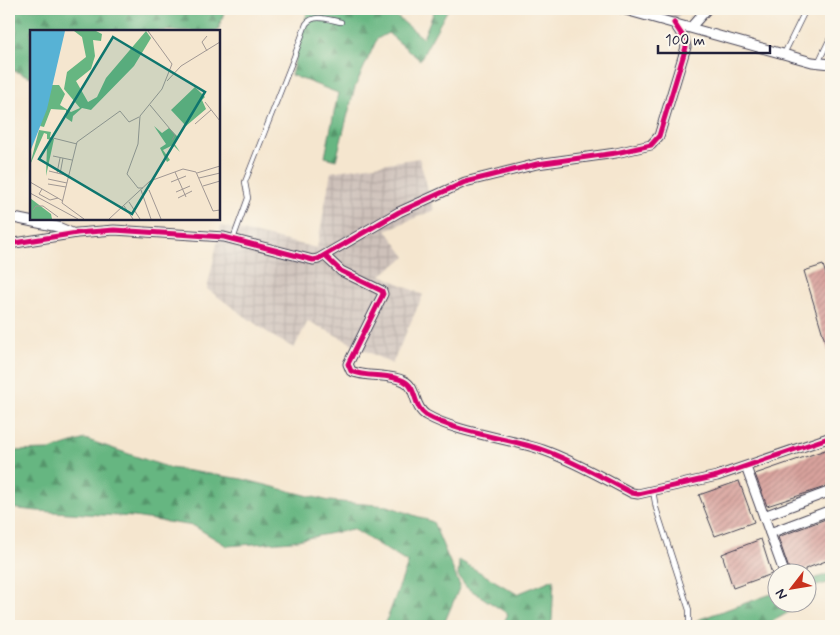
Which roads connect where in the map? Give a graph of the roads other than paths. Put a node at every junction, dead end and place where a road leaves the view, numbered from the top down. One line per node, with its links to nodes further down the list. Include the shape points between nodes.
1 (622, 9): 5 (street)
2 (707, 9): 6 (street)
3 (806, 9): 8 (lane)
4 (341, 22): 13 (lane, via 315,18 306,24 245,182 248,198)
5 (674, 23): 6 (street); 15 (street, via 686,47 660,136 654,143 616,153 537,164 465,182 399,212)
6 (691, 27): 8 (street)
7 (831, 36): 9 (lane)
8 (784, 54): 9 (street)
9 (818, 63): 10 (street)
10 (831, 64)
11 (9, 217): 12 (street)
12 (72, 233): 13 (street, via 114,230); 14 (street)
13 (233, 239): 15 (street, via 313,260)
14 (9, 244)
15 (325, 256): 18 (street, via 340,269 384,294 348,364 351,371 407,382 420,410 428,416 566,459 632,494)
16 (831, 437): 17 (street)
17 (746, 467): 18 (street); 21 (street)
18 (652, 491): 24 (lane, via 689,610)
19 (831, 491): 21 (street)
20 (831, 510): 22 (street)
21 (764, 516): 22 (street)
22 (770, 533): 23 (street)
23 (780, 562)
24 (689, 626)

